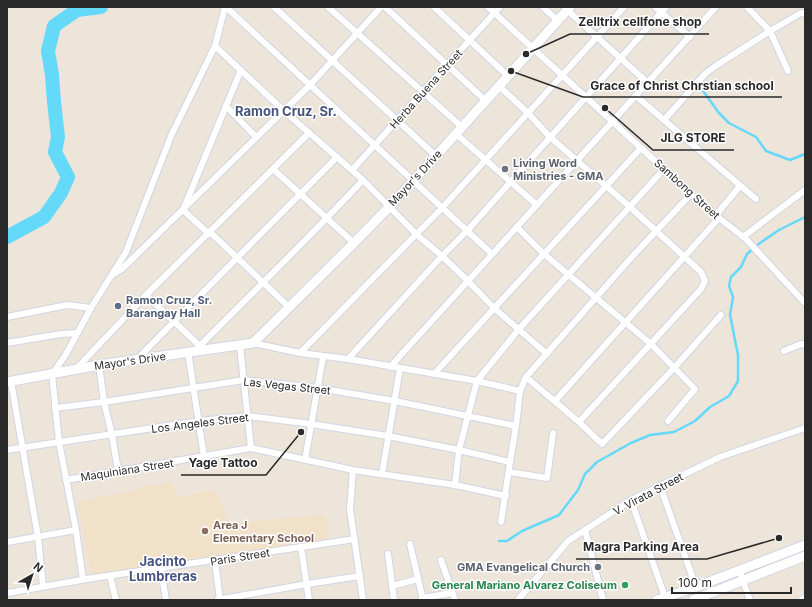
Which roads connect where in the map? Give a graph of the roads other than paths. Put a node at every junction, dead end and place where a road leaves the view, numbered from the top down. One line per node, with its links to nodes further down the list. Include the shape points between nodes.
1 (225, 7): 26 (street); 36 (street)
2 (274, 7): 29 (street)
3 (328, 7): 22 (street)
4 (380, 7): 22 (street)
5 (385, 7): 30 (street)
6 (434, 7): 25 (street)
7 (488, 7): 17 (street, Sambong Street)
8 (500, 7): 17 (street, Herba Buena Street)
9 (543, 7): 20 (street)
10 (624, 7): 24 (street)
11 (655, 7): 18 (street)
12 (666, 7): 18 (street)
13 (716, 7): 23 (street)
14 (747, 7): 21 (street)
15 (798, 7): 19 (street)
16 (569, 9): 20 (street, Mayor's Drive); 24 (street)
17 (495, 13): 25 (street, Herba Buena Street); 27 (street, Sambong Street)
18 (661, 13): 23 (street); 28 (street)
19 (803, 13): 21 (street)
20 (558, 21): 27 (street, Mayor's Drive)
21 (770, 30): 32 (street); 45 (street, via 705,74)
22 (357, 33): 29 (street); 38 (street)
23 (690, 37): 35 (street)
24 (597, 38): 28 (street); 33 (street)
25 (470, 40): 30 (street, Herba Buena Street); 34 (street)
26 (215, 46): 31 (street); 90 (street, via 171,136 126,252)
27 (534, 48): 33 (street, Sambong Street); 34 (street, Mayor's Drive)
28 (620, 58): 35 (street); 39 (street)
29 (332, 60): 36 (street); 46 (street)
30 (448, 64): 38 (street, Herba Buena Street); 41 (street)
31 (241, 70): 42 (street); 43 (street)
32 (788, 71)
33 (562, 75): 39 (street, Sambong Street); 44 (street)
34 (508, 76): 37 (street, Mayor's Drive)
35 (648, 83): 40 (street)
36 (310, 85): 43 (street); 52 (street)
37 (499, 86): 41 (street, Mayor's Drive); 44 (street)
38 (423, 93): 46 (street, Herba Buena Street); 48 (street)
39 (586, 96): 47 (street, Sambong Street); 51 (street)
40 (636, 96): 45 (street); 47 (street)
41 (486, 100): 48 (street, Mayor's Drive)
42 (226, 106): 50 (street); 74 (street)
43 (283, 110): 49 (street); 50 (street)
44 (527, 112): 51 (street); 56 (street)
45 (664, 120): 65 (street)
46 (397, 121): 52 (street, Herba Buena Street); 55 (street)
47 (613, 121): 53 (street, Sambong Street); 57 (street)
48 (459, 130): 55 (street, Mayor's Drive); 56 (street)
49 (309, 133): 54 (street); 59 (street)
50 (256, 137): 74 (street)
51 (550, 137): 57 (street); 63 (street)
52 (375, 145): 60 (street, Herba Buena Street); 62 (street)
53 (641, 148): 58 (street, Sambong Street); 64 (street)
54 (337, 156): 60 (street); 67 (street)
55 (436, 156): 62 (street, Mayor's Drive)
56 (486, 160): 63 (street); 73 (street)
57 (577, 161): 64 (street); 70 (street)
58 (664, 168): 68 (street, Sambong Street); 72 (street)
59 (273, 169): 67 (street); 80 (street)
60 (352, 170): 61 (street)
61 (363, 180): 71 (street); 76 (street)
62 (413, 181): 71 (street, Mayor's Drive); 73 (street)
63 (510, 181): 70 (street); 78 (street)
64 (606, 186): 72 (street); 85 (street)
65 (740, 186): 69 (street); 75 (street)
66 (805, 190): 82 (street)
67 (301, 194): 76 (street); 88 (street)
68 (691, 194): 75 (street, Sambong Street); 79 (street)
69 (756, 199)
70 (537, 205): 77 (street)
71 (390, 206): 81 (street); 83 (street, Mayor's Drive)
72 (630, 207): 79 (street); 89 (street)
73 (442, 208): 78 (street); 81 (street)
74 (183, 210): 80 (street); 90 (street, via 119,272)
75 (717, 217): 82 (street, Sambong Street); 87 (street)
76 (328, 218): 83 (street); 92 (street)
77 (517, 227): 84 (street); 85 (street)
78 (467, 231): 84 (street); 86 (street)
79 (656, 231): 87 (street); 94 (street)
80 (209, 233): 88 (street); 93 (street)
81 (417, 235): 86 (street); 112 (street)
82 (745, 238): 95 (street, Sambong Street)
83 (354, 243): 96 (street, Mayor's Drive)
84 (492, 254): 91 (street)
85 (544, 254): 89 (street); 98 (street)
86 (442, 256): 91 (street); 115 (street)
87 (684, 257): 102 (street); 107 (street, via 705,280)
88 (237, 258): 92 (street); 101 (street)
89 (569, 274): 94 (street); 103 (street)
90 (111, 276): 97 (street)
91 (468, 281): 98 (street); 118 (street)
92 (262, 282): 96 (street); 110 (street)
93 (146, 295): 101 (street); 121 (street)
94 (597, 298): 102 (street); 113 (street)
95 (804, 299)
96 (289, 307): 106 (street, Mayor's Drive)
97 (91, 308): 100 (street, via 67,305); 104 (street)
98 (494, 308): 103 (street); 123 (street)
99 (721, 315): 120 (street)
100 (7, 317)
101 (174, 321): 110 (street); 116 (street)
102 (624, 322): 107 (street); 132 (street)
103 (519, 329): 113 (street); 127 (street)
104 (77, 333): 105 (street); 122 (street)
105 (7, 343)
106 (253, 343): 109 (street, Mayor's Drive); 112 (street, Mayor's Drive)
107 (651, 344): 120 (street); 138 (street)
108 (805, 345): 111 (street, via 801,344)
109 (240, 346): 110 (street, Mayor's Drive); 125 (street)
110 (194, 350): 116 (street, Mayor's Drive); 128 (street)
111 (784, 351)
112 (300, 353): 114 (street, Mayor's Drive)
113 (547, 354): 124 (street)
114 (323, 357): 115 (street, Mayor's Drive); 129 (street)
115 (348, 359): 118 (street, Mayor's Drive)
116 (136, 360): 117 (street, Mayor's Drive)
117 (99, 365): 121 (street, Mayor's Drive); 133 (street)
118 (390, 367): 119 (street, Mayor's Drive)
119 (400, 368): 123 (street, Mayor's Drive); 131 (street)
120 (674, 368): 138 (street, via 602,444); 139 (street, via 695,390)
121 (74, 370): 122 (street, Mayor's Drive)
122 (52, 374): 126 (street, Mayor's Drive); 134 (street)
123 (434, 374): 127 (street, Mayor's Drive)
124 (526, 377): 130 (street); 132 (street)
125 (244, 380): 128 (street, Las Vegas Street); 129 (street, Las Vegas Street); 136 (street)
126 (9, 381): 147 (street)
127 (477, 381): 130 (street, Mayor's Drive); 135 (street)
128 (193, 388): 133 (street, Las Vegas Street); 137 (street)
129 (318, 388): 131 (street, Las Vegas Street); 140 (street)
130 (520, 391): 141 (street)
131 (395, 401): 135 (street, Las Vegas Street); 145 (street)
132 (555, 401): 138 (street)
133 (104, 402): 134 (street, Las Vegas Street); 144 (street)
134 (55, 408): 146 (street)
135 (468, 415): 141 (street, Las Vegas Street); 150 (street)
136 (248, 416): 137 (street, Los Angeles Street); 140 (street, Los Angeles Street); 148 (street)
137 (199, 421): 144 (street, Los Angeles Street); 151 (street)
138 (579, 422)
139 (668, 422)
140 (311, 424): 145 (street, Los Angeles Street); 152 (street)
141 (516, 426): 153 (street)
142 (805, 428): 160 (street, V. Virata Street, via 720,457)
143 (552, 433): 156 (street, via 547,478)
144 (112, 435): 146 (street, Los Angeles Street); 155 (street)
145 (388, 436): 150 (street, Los Angeles Street); 157 (street)
146 (59, 442): 147 (street, Los Angeles Street); 158 (street)
147 (22, 447): 149 (street, Los Angeles Street); 166 (street)
148 (251, 448): 151 (street, Maquiniana Street); 152 (street, Maquiniana Street)
149 (7, 450)
150 (459, 450): 153 (street, Los Angeles Street); 159 (street)
151 (204, 457): 155 (street, Maquiniana Street)
152 (305, 460): 154 (street, Maquiniana Street)
153 (510, 462): 156 (street)
154 (353, 470): 157 (street, Maquiniana Street); 167 (street, via 350,508)
155 (118, 471): 158 (street, Maquiniana Street)
156 (509, 472): 161 (street)
157 (382, 474): 159 (street, Maquiniana Street)
158 (66, 480): 164 (street)
159 (455, 485): 161 (street, Maquiniana Street)
160 (660, 486): 162 (street, V. Virata Street); 186 (street)
161 (506, 496): 163 (street)
162 (630, 500): 165 (street, V. Virata Street); 192 (street)
163 (501, 522)
164 (76, 530): 166 (street); 181 (street)
165 (585, 530): 201 (street, V. Virata Street, via 568,541); 202 (street)
166 (38, 537): 168 (street); 184 (street)
167 (355, 539): 171 (street, Paris Street); 179 (street)
168 (7, 542)
169 (410, 544): 180 (street)
170 (805, 545): 177 (street)
171 (301, 547): 175 (street, Paris Street); 183 (street)
172 (388, 554): 185 (street)
173 (805, 556): 182 (street)
174 (441, 560): 189 (street)
175 (215, 561): 176 (street, Paris Street); 196 (street)
176 (161, 569): 178 (street, Paris Street); 194 (street)
177 (739, 570): 182 (street); 186 (street)
178 (110, 576): 181 (street, Paris Street); 193 (street)
179 (360, 576): 183 (street); 198 (street)
180 (418, 579): 185 (street); 191 (street)
181 (83, 580): 184 (street, Paris Street)
182 (743, 580): 203 (street); 204 (street)
183 (307, 584): 196 (street); 197 (street)
184 (43, 586): 188 (street, Paris Street)
185 (392, 586): 199 (street)
186 (696, 587): 192 (street)
187 (7, 590): 188 (street)
188 (7, 593)
189 (452, 593): 191 (street); 200 (street)
190 (805, 598): 205 (street)
191 (422, 599)
192 (663, 599)
193 (116, 600)
194 (166, 600)
195 (217, 600): 196 (street)
196 (220, 600)
197 (309, 600)
198 (363, 600)
199 (394, 600)
200 (454, 600)
201 (518, 600)
202 (603, 600)
203 (693, 600)
204 (750, 600)
205 (801, 600)

